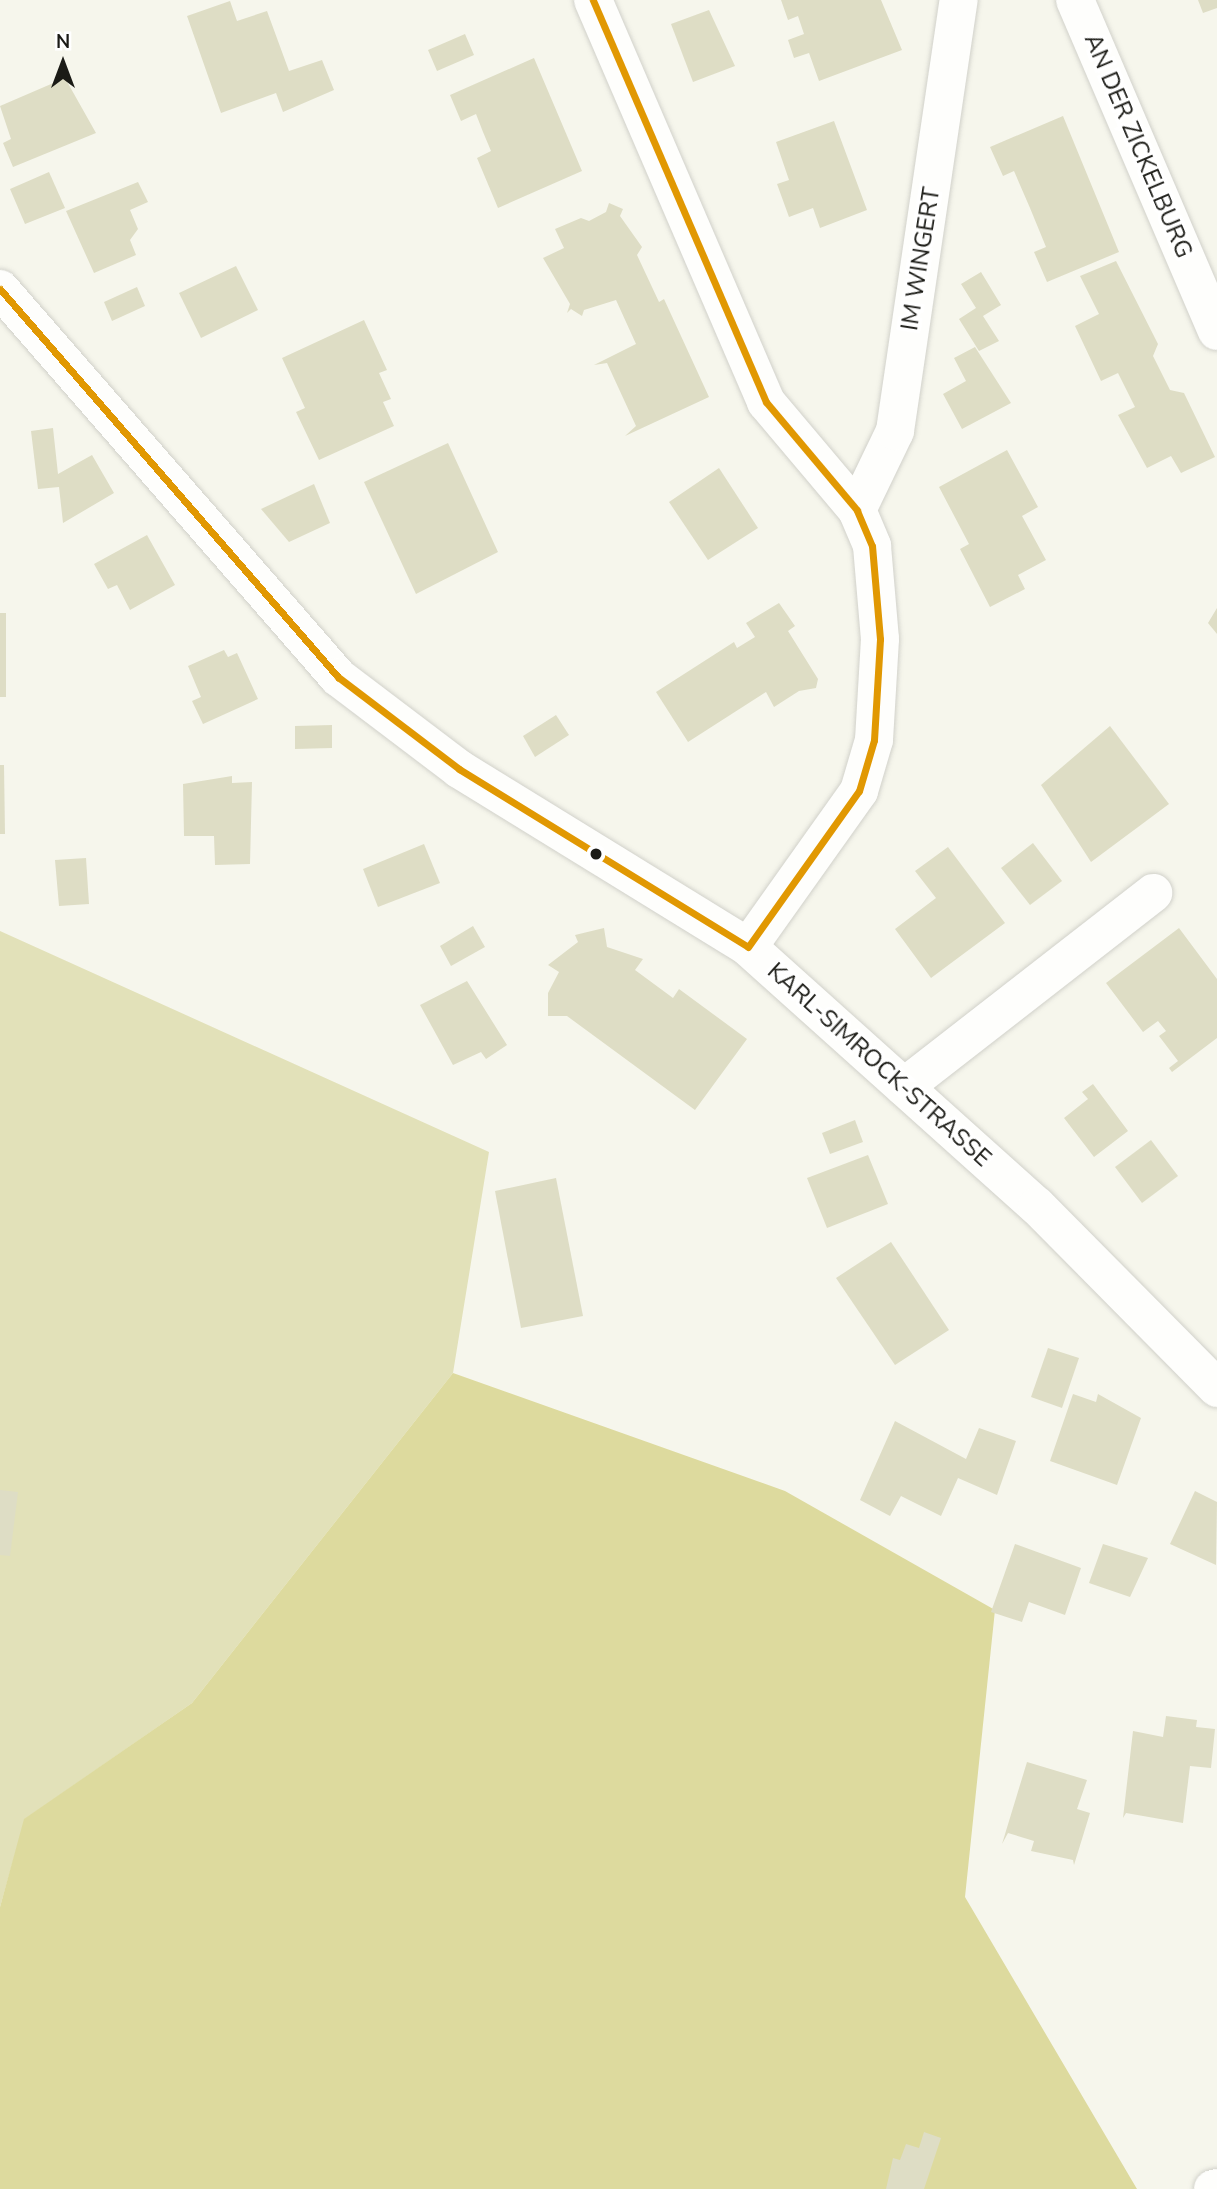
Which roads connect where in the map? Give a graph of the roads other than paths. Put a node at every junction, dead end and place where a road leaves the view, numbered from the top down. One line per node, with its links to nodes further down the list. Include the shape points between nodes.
1 (593, 0): 6 (street, via 765,402)
2 (959, 0): 6 (street, IM WINGERT, via 895,431)
3 (1075, 0): 5 (street, AN DER ZICKELBURG)
4 (0, 289): 8 (street, KARL-SIMROCK-STRASSE, via 338,677 458,769)
5 (1217, 331)
6 (857, 510): 8 (street, via 872,546 880,639 874,740 859,791)
7 (1153, 893): 9 (street)
8 (748, 947): 9 (street, KARL-SIMROCK-STRASSE)
9 (904, 1087): 10 (street, KARL-SIMROCK-STRASSE, via 1037,1206)
10 (1217, 1388)

